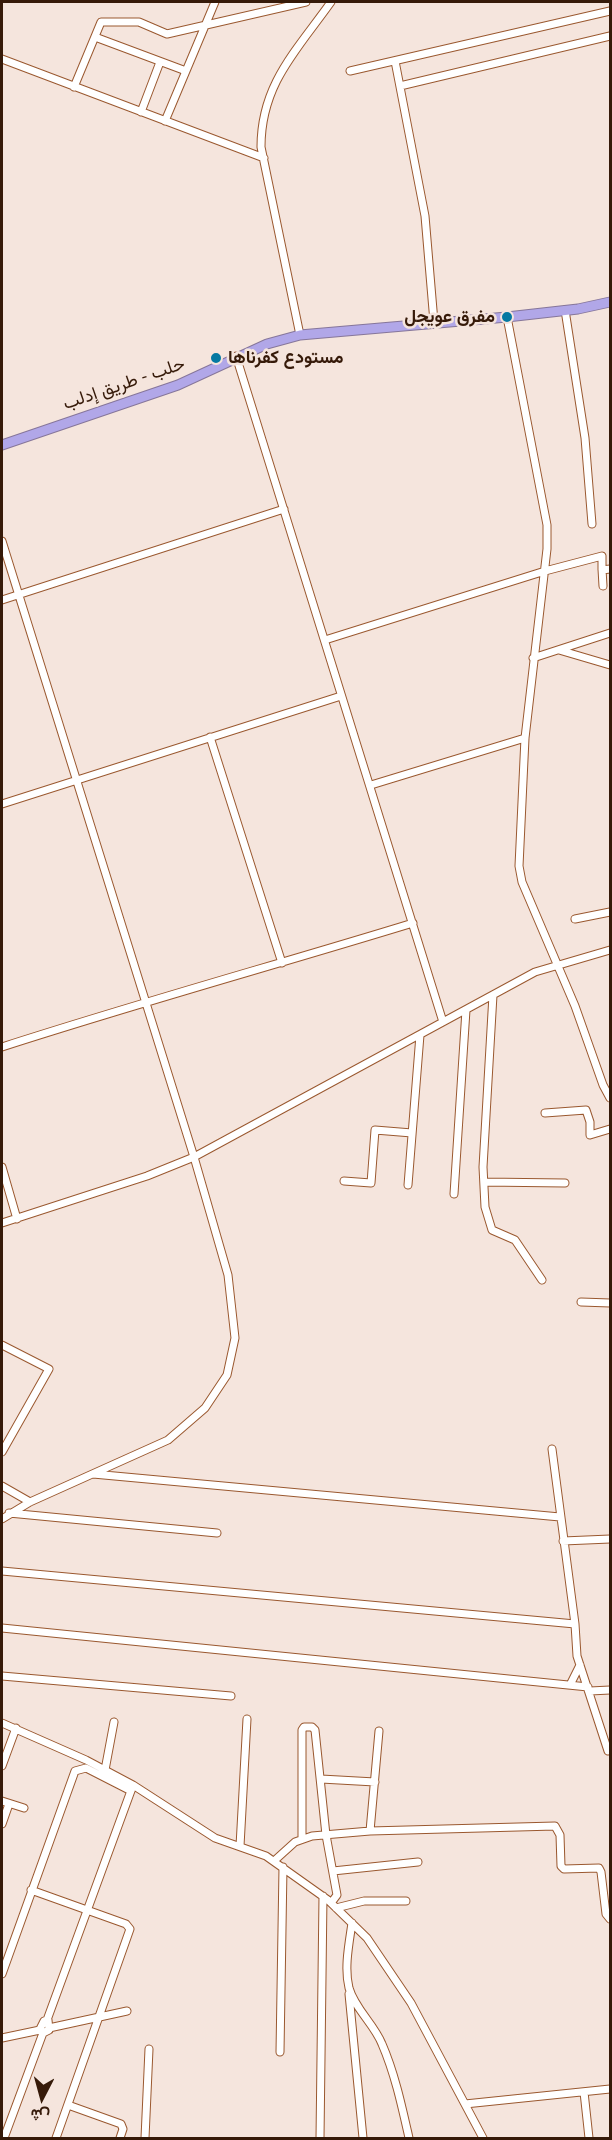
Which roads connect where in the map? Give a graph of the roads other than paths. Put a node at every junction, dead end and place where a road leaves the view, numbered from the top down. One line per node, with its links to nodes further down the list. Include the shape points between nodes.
1 (215, 2): 5 (street)
2 (306, 2): 5 (street)
3 (331, 2): 17 (street, via 274,81 261,125)
4 (610, 11): 9 (street)
5 (205, 25): 7 (street, via 167,34 139,22 101,22); 11 (street)
6 (610, 36): 13 (street)
7 (95, 37): 10 (street); 14 (street)
8 (2, 59): 14 (street)
9 (395, 61): 12 (street); 13 (street)
10 (160, 62): 11 (street); 15 (street)
11 (186, 70): 16 (street)
12 (350, 71)
13 (400, 86): 21 (street, via 425,216)
14 (74, 87): 15 (street)
15 (141, 112): 16 (street)
16 (165, 121): 17 (street)
17 (264, 158): 22 (street)
18 (610, 302): 19 (highway, حلب - طريق إدلب)
19 (565, 310): 20 (highway, حلب - طريق إدلب); 26 (street, via 585,438)
20 (507, 317): 21 (highway, حلب - طريق إدلب); 29 (street, via 547,525)
21 (434, 322): 22 (highway, حلب - طريق إدلب)
22 (300, 335): 23 (highway, حلب - طريق إدلب)
23 (236, 356): 24 (highway, حلب - طريق إدلب, via 178,385); 25 (street)
24 (2, 445)
25 (284, 509): 31 (street); 34 (street)
26 (592, 524)
27 (2, 540): 31 (street)
28 (606, 569): 29 (street, via 602,556); 30 (street)
29 (545, 570): 34 (street); 36 (street)
30 (603, 586)
31 (18, 595): 32 (street); 41 (street)
32 (2, 600)
33 (610, 633): 35 (street)
34 (325, 640): 38 (street)
35 (559, 650): 36 (street); 37 (street)
36 (533, 658): 40 (street)
37 (610, 665)
38 (341, 696): 39 (street); 42 (street)
39 (210, 737): 41 (street); 48 (street)
40 (525, 738): 42 (street); 49 (street, via 519,866)
41 (78, 779): 43 (street); 51 (street)
42 (370, 785): 46 (street)
43 (2, 804)
44 (610, 912): 45 (street)
45 (575, 918)
46 (413, 923): 48 (street); 53 (street)
47 (610, 950): 49 (street)
48 (282, 963): 51 (street)
49 (556, 964): 50 (street); 56 (street)
50 (494, 995): 52 (street); 63 (street)
51 (145, 1000): 55 (street); 60 (street)
52 (466, 1010): 53 (street); 66 (street)
53 (443, 1022): 54 (street)
54 (420, 1035): 59 (street); 60 (street)
55 (2, 1047)
56 (610, 1098)
57 (546, 1113): 58 (street, via 586,1110 590,1135)
58 (610, 1129)
59 (412, 1133): 62 (street, via 375,1131 371,1183); 65 (street)
60 (194, 1156): 67 (street, via 147,1176); 75 (street, via 228,1275 235,1338 227,1375 205,1408 168,1440)
61 (2, 1167): 67 (street)
62 (344, 1181)
63 (484, 1182): 64 (street); 69 (street, via 484,1207 492,1230 514,1240)
64 (565, 1183)
65 (408, 1185)
66 (454, 1194)
67 (17, 1219): 68 (street)
68 (2, 1223)
69 (543, 1280)
70 (581, 1302): 71 (street)
71 (610, 1303)
72 (2, 1345): 74 (street, via 49,1369)
73 (552, 1449): 79 (street)
74 (2, 1452)
75 (92, 1474): 77 (street); 79 (street)
76 (2, 1486): 77 (street)
77 (30, 1502): 78 (street)
78 (9, 1514): 80 (street); 81 (street)
79 (560, 1517): 83 (street)
80 (2, 1519)
81 (217, 1533)
82 (610, 1539): 83 (street)
83 (563, 1541): 85 (street)
84 (2, 1571): 85 (street)
85 (575, 1624): 87 (street)
86 (2, 1629): 89 (street)
87 (580, 1665): 89 (street); 90 (street)
88 (2, 1676): 92 (street)
89 (570, 1685): 90 (street)
90 (589, 1689): 91 (street); 98 (street)
91 (610, 1690)
92 (231, 1696)
93 (247, 1719): 110 (street)
94 (114, 1722): 100 (street)
95 (2, 1723): 96 (street)
96 (16, 1728): 99 (street); 100 (street)
97 (379, 1731): 102 (street)
98 (608, 1751)
99 (2, 1766)
100 (105, 1770): 103 (street)
101 (321, 1779): 102 (street); 108 (street); 109 (street, via 315,1729 304,1727)
102 (375, 1782): 107 (street)
103 (132, 1788): 110 (street, via 215,1838); 115 (street, via 86,1768 76,1769); 119 (street)
104 (5, 1802): 105 (street); 106 (street)
105 (24, 1809)
106 (2, 1824)
107 (370, 1831): 108 (street); 120 (street, via 555,1826 560,1835 564,1869 602,1872 606,1914)
108 (326, 1835): 109 (street); 114 (street)
109 (302, 1839): 111 (street)
110 (240, 1846): 111 (street)
111 (274, 1861): 113 (street)
112 (418, 1862): 114 (street)
113 (283, 1868): 116 (street); 130 (street)
114 (333, 1871): 118 (street, via 337,1896)
115 (31, 1890): 119 (street); 122 (street)
116 (323, 1896): 118 (street); 139 (street)
117 (406, 1901): 118 (street)
118 (334, 1906): 121 (street)
119 (87, 1911): 125 (street, via 126,1924 130,1929); 126 (street)
120 (610, 1919)
121 (352, 1923): 123 (street); 133 (street, via 367,1938 411,2003)
122 (2, 1974)
123 (348, 1986): 140 (street); 141 (street, via 382,2042)
124 (127, 2011): 125 (street)
125 (98, 2017): 126 (street); 134 (street)
126 (48, 2024): 127 (street, via 47,2033)
127 (41, 2032): 128 (street); 135 (street)
128 (2, 2038)
129 (149, 2049): 138 (street)
130 (280, 2052)
131 (610, 2089): 132 (street)
132 (584, 2092): 133 (street); 143 (street)
133 (465, 2104): 142 (street)
134 (68, 2105): 136 (street); 137 (street, via 121,2124)
135 (4, 2139)
136 (56, 2139)
137 (120, 2139)
138 (144, 2139)
139 (320, 2139)
140 (363, 2139)
141 (409, 2139)
142 (483, 2139)
143 (589, 2139)

